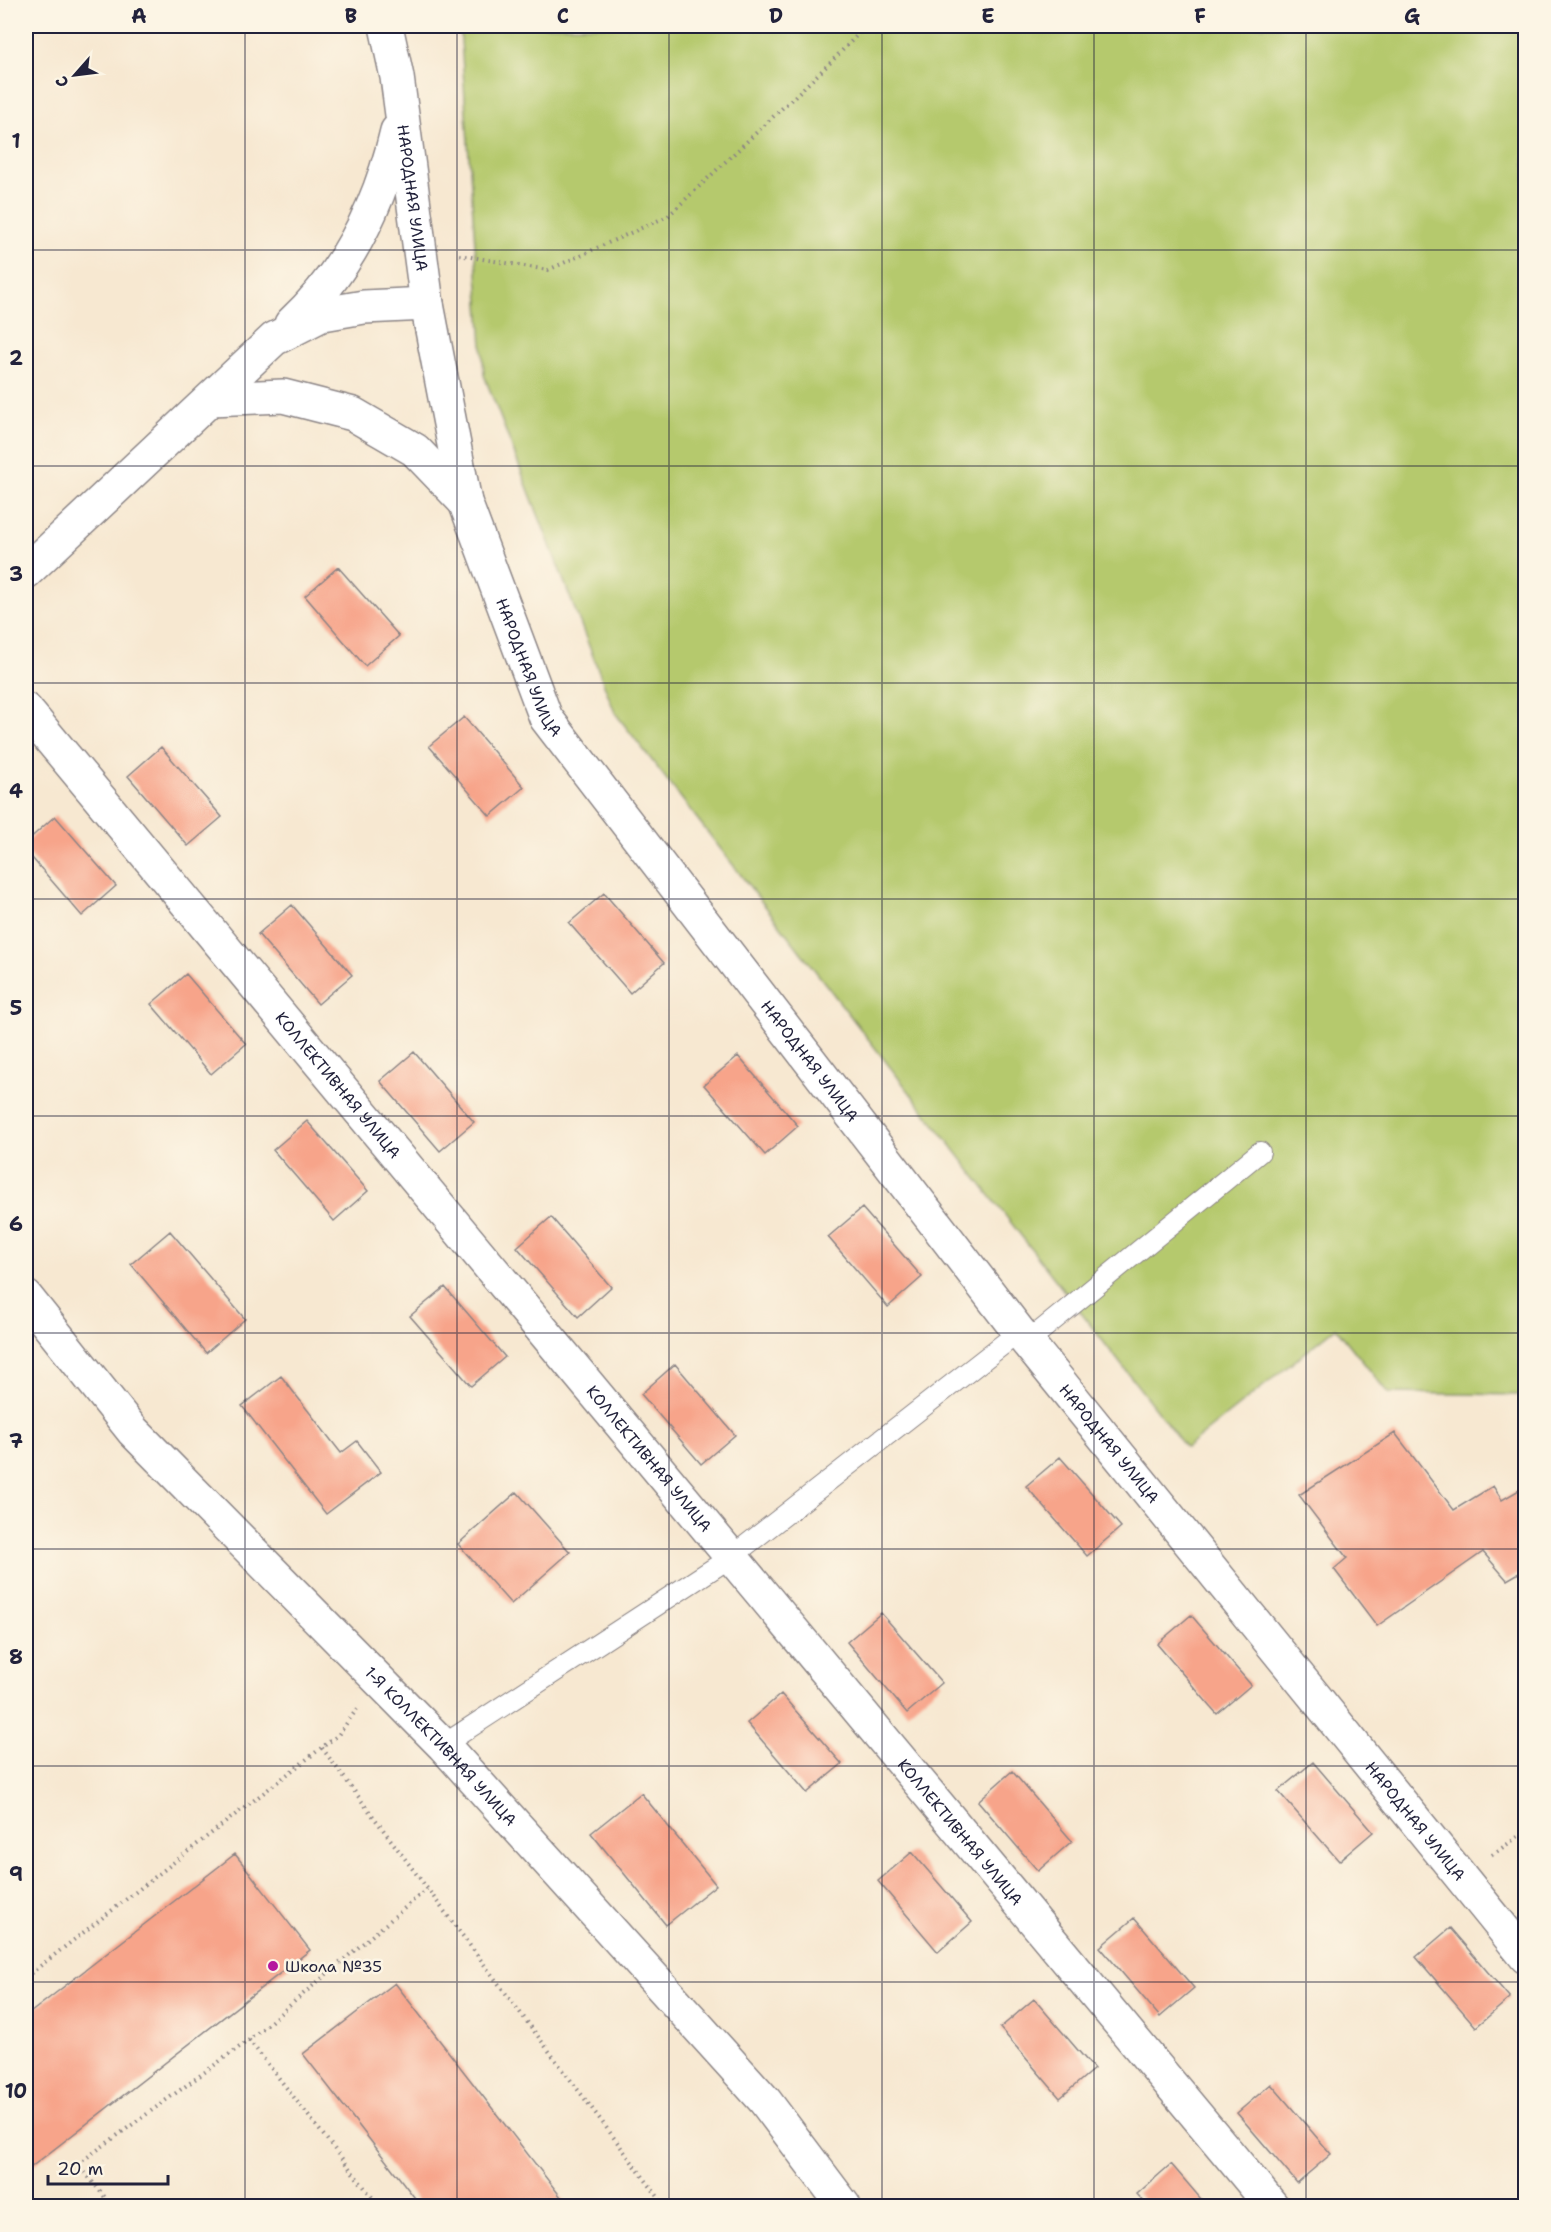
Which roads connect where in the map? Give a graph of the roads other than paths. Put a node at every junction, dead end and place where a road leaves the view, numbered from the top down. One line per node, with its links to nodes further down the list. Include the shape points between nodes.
1 (386, 26): 2 (street, НАРОДНАЯ УЛИЦА)
2 (402, 112): 3 (street, НАРОДНАЯ УЛИЦА); 4 (street, via 384,181 357,240 321,293)
3 (427, 304): 4 (street, via 323,314); 6 (street, НАРОДНАЯ УЛИЦА)
4 (274, 339): 5 (street)
5 (211, 399): 6 (street, via 283,396 353,414 415,450); 7 (street)
6 (465, 502): 11 (street, НАРОДНАЯ УЛИЦА, via 546,718)
7 (26, 572)
8 (26, 710): 12 (street, КОЛЛЕКТИВНАЯ УЛИЦА)
9 (1260, 1152): 11 (lane)
10 (26, 1297): 13 (street, 1-Я КОЛЛЕКТИВНАЯ УЛИЦА, via 133,1431)
11 (1023, 1337): 12 (lane); 14 (street, НАРОДНАЯ УЛИЦА)
12 (731, 1557): 13 (lane); 16 (street, КОЛЛЕКТИВНАЯ УЛИЦА)
13 (443, 1745): 15 (street, 1-Я КОЛЛЕКТИВНАЯ УЛИЦА, via 765,2102)
14 (1526, 1957)
15 (844, 2206)
16 (1272, 2206)

